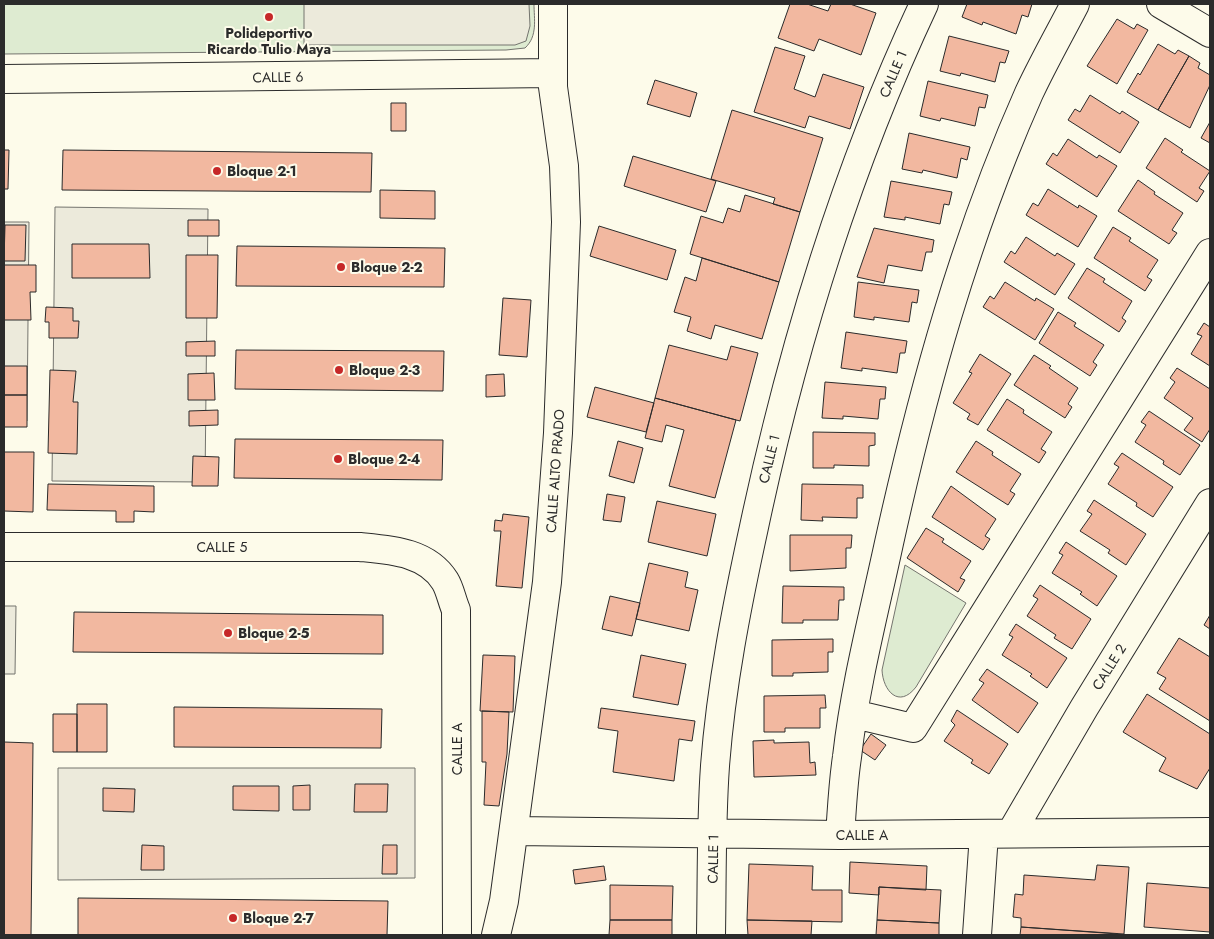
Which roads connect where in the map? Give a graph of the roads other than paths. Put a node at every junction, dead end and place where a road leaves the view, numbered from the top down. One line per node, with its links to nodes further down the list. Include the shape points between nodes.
1 (553, 4): 6 (street, CALLE ALTO PRADO)
2 (924, 4): 16 (street, CALLE 1, via 877,112 840,210 785,396 746,561 727,674 715,765)
3 (1075, 4): 12 (street, via 1029,92 956,284 909,453)
4 (1161, 4): 5 (street)
5 (1210, 33)
6 (553, 73): 7 (street, CALLE 6); 13 (street, CALLE ALTO PRADO, via 564,166 566,222 558,433 547,582)
7 (4, 79)
8 (1210, 252): 12 (street, via 913,728)
9 (1210, 503): 15 (street, CALLE 2)
10 (4, 547): 11 (street, CALLE 5, via 360,547 418,557)
11 (436, 568): 19 (street, CALLE A, via 446,582 456,610)
12 (854, 714): 18 (street)
13 (514, 831): 16 (street, CALLE A); 20 (street, CALLE ALTO PRADO)
14 (1210, 832): 15 (street, CALLE A)
15 (1011, 833): 17 (street, CALLE A)
16 (713, 834): 18 (street, CALLE A); 21 (street, CALLE 1)
17 (984, 834): 18 (street, CALLE A); 22 (street)
18 (840, 835)
19 (457, 935)
20 (496, 935)
21 (712, 935)
22 (978, 935)

